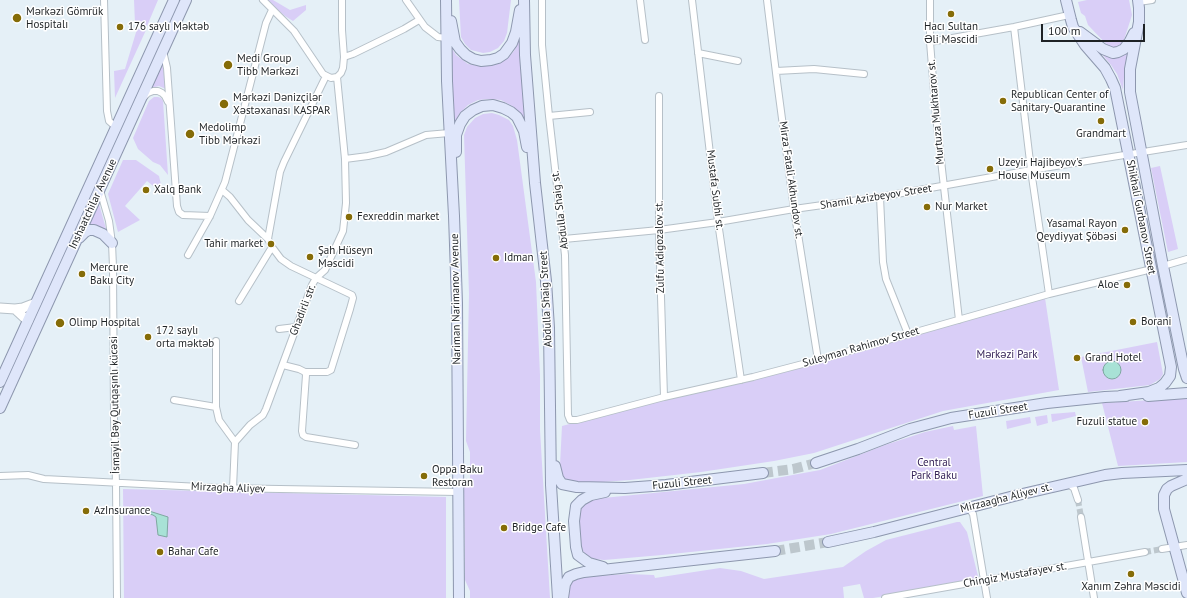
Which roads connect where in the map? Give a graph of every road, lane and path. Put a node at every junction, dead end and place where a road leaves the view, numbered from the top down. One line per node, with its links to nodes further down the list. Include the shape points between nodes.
1 (104, 0): 39 (street, via 106,111 109,121)
2 (174, 0): 39 (main road, Inshaatchilar Avenue)
3 (186, 0): 26 (main road, Inshaatchilar Avenue)
4 (263, 0): 17 (street)
5 (342, 0): 28 (street)
6 (406, 0): 20 (street)
7 (523, 0): 16 (main road, via 512,43 498,58 481,61 466,55 455,42); 46 (main road, Abdulla Shaig Street)
8 (542, 0): 38 (street, Abdulla Shaig st., via 542,36)
9 (640, 0): 24 (street)
10 (692, 0): 27 (street, Mustafa Subhi st.)
11 (767, 0): 30 (street, Mirza Fatali Akhundov st.)
12 (930, 0): 25 (street, Murtuza Mukhtarov st.)
13 (1066, 0): 18 (main road, Shikhali Gurbanov Street)
14 (1152, 0): 15 (street)
15 (1139, 1): 19 (main road)
16 (446, 4): 23 (main road, Nariman Narimanov Avenue)
17 (272, 10): 32 (street, via 294,31); 49 (street, via 266,23)
18 (1069, 15): 21 (street); 22 (main road, Shikhali Gurbanov Street)
19 (1139, 16): 22 (main road, via 1130,41 1124,49 1113,53 1103,49); 42 (main road, Shikhali Gurbanov Street, via 1129,85)
20 (419, 20): 23 (street, via 438,37); 28 (street)
21 (1014, 27): 25 (street); 45 (street)
22 (1073, 27): 43 (main road, Shikhali Gurbanov Street, via 1111,79 1118,99)
23 (446, 38): 40 (main road, Nariman Narimanov Avenue)
24 (645, 40)
25 (930, 42): 47 (street, Murtuza Mukhtarov st.)
26 (163, 50): 35 (main road, Inshaatchilar Avenue); 36 (street)
27 (698, 53): 29 (street); 54 (street, Mustafa Subhi st.)
28 (344, 57): 33 (street, via 343,68)
29 (738, 60)
30 (776, 71): 31 (street, via 814,69); 51 (street, Mirza Fatali Akhundov st.)
31 (864, 74)
32 (326, 76): 33 (street); 56 (street, via 280,172)
33 (337, 77): 44 (street, Ghadirli str.)
34 (659, 96): 55 (street, Zulfu Adigozalov st.)
35 (137, 106): 36 (street, via 148,93 158,91 166,96); 48 (main road, Inshaatchilar Avenue)
36 (170, 107): 52 (street, via 179,212 183,215)
37 (590, 112): 38 (street)
38 (549, 116): 57 (street, Abdulla Shaig st.)
39 (117, 128): 68 (main road, Inshaatchilar Avenue)
40 (449, 133): 44 (street, via 426,135 386,152); 53 (main road, Nariman Narimanov Avenue)
41 (1187, 145): 42 (street, Shamil Azizbeyov Street)
42 (1142, 152): 43 (street, Shamil Azizbeyov Street); 63 (main road, Shikhali Gurbanov Street)
43 (1129, 155): 45 (street, Shamil Azizbeyov Street); 64 (main road, Shikhali Gurbanov Street)
44 (345, 158): 65 (street, Ghadirli str., via 344,231 325,270)
45 (1032, 170): 47 (street, Shamil Azizbeyov Street); 66 (street)
46 (535, 183): 53 (main road, via 524,132 517,117 503,108 493,105 482,106 465,116 458,128); 91 (main road, Abdulla Shaig Street, via 549,328)
47 (943, 187): 50 (street, Shamil Azizbeyov Street); 71 (street, Murtuza Mukhtarov st.)
48 (100, 190): 58 (main road, Inshaatchilar Avenue); 59 (street, İsmayil Bəy Qutqaşınlı kücəsi)
49 (222, 190): 52 (street); 56 (street)
50 (880, 197): 51 (street, Shamil Azizbeyov Street); 75 (street, via 886,279)
51 (794, 209): 54 (street, Shamil Azizbeyov Street); 77 (street, Mirza Fatali Akhundov st.)
52 (210, 216): 61 (street)
53 (454, 216): 102 (main road, Nariman Narimanov Avenue)
54 (718, 222): 55 (street, Shamil Azizbeyov Street); 81 (street, Mustafa Subhi st.)
55 (659, 230): 57 (street, Shamil Azizbeyov Street); 85 (street, Zulfu Adigozalov st.)
56 (268, 239): 60 (street)
57 (564, 239): 89 (street, Abdulla Shaig st.)
58 (76, 240): 59 (main road, via 85,232 94,230 103,234); 88 (main road, Inshaatchilar Avenue)
59 (112, 243): 98 (street, İsmayil Bəy Qutqaşınlı kücəsi)
60 (272, 247): 65 (street, via 281,259); 67 (street)
61 (188, 255)
62 (1187, 259): 63 (street)
63 (1163, 266): 80 (main road, Shikhali Gurbanov Street)
64 (1152, 269): 66 (street, Suleyman Rahimov Street); 84 (main road, Shikhali Gurbanov Street, via 1171,374 1165,383 1155,390)
65 (316, 278): 73 (street, Ghadirli str.); 79 (street, via 350,294 353,298 331,370)
66 (1049, 294): 71 (street, Suleyman Rahimov Street)
67 (239, 301)
68 (36, 303): 70 (street); 72 (main road, Inshaatchilar Avenue)
69 (0, 308): 70 (street)
70 (15, 309): 72 (street)
71 (959, 320): 75 (street, Suleyman Rahimov Street)
72 (28, 322): 82 (main road, Inshaatchilar Avenue)
73 (296, 327): 74 (street); 78 (street, Ghadirli str.)
74 (279, 329)
75 (908, 334): 77 (street, Suleyman Rahimov Street)
76 (216, 341): 87 (street)
77 (818, 360): 81 (street, Suleyman Rahimov Street)
78 (283, 365): 79 (street); 90 (street, Ghadirli str., via 263,415 250,425)
79 (305, 372): 92 (street, via 303,434 306,437)
80 (1187, 378)
81 (741, 380): 85 (street, Suleyman Rahimov Street)
82 (0, 382)
83 (1187, 393): 84 (main road, Fuzuli Street)
84 (1120, 396): 93 (main road, Fuzuli Street, via 1047,403 951,418 910,429)
85 (664, 397): 89 (street, Suleyman Rahimov Street)
86 (174, 400): 87 (street)
87 (216, 407): 90 (street, via 219,420)
88 (0, 408)
89 (570, 420)
90 (236, 442): 100 (street)
91 (550, 442): 101 (main road, via 558,478 562,484 577,487); 118 (main road, Abdulla Shaig Street, via 551,502)
92 (355, 445)
93 (816, 463)
94 (1187, 470): 99 (main road, Mirzaagha Aliyev st., via 1113,473)
95 (763, 474): 101 (main road, Fuzuli Street)
96 (0, 476): 98 (street, Mirzagha Aliyev, via 28,475 44,479)
97 (1187, 479): 108 (main road, via 1171,486 1164,495 1164,509)
98 (116, 483): 100 (street, Mirzagha Aliyev); 116 (street, İsmayil Bəy Qutqaşınlı kücəsi)
99 (1057, 486): 103 (street, via 1073,487); 104 (main road, Mirzaagha Aliyev st.)
100 (233, 488): 102 (street, Mirzagha Aliyev)
101 (625, 488): 113 (main road, via 591,495 578,503 574,521 576,547 578,555 589,564 604,567)
102 (458, 492): 117 (main road, Nariman Narimanov Avenue)
103 (1078, 500)
104 (950, 512): 106 (main road, Mirzaagha Aliyev st.); 114 (street, via 972,512)
105 (1081, 517): 112 (street)
106 (828, 542)
107 (1187, 545): 108 (street)
108 (1175, 547): 109 (street); 115 (main road)
109 (1162, 549)
110 (775, 551): 113 (main road)
111 (1145, 552): 112 (street, Chingiz Mustafayev st.)
112 (1089, 562): 114 (street, Chingiz Mustafayev st.); 122 (street)
113 (637, 567): 119 (main road, via 576,574 565,584)
114 (984, 581): 120 (street, Chingiz Mustafayev st.); 121 (street)
115 (1187, 594)
116 (117, 598)
117 (459, 598)
118 (558, 598)
119 (563, 598)
120 (885, 598)
121 (986, 598)
122 (1094, 598)

